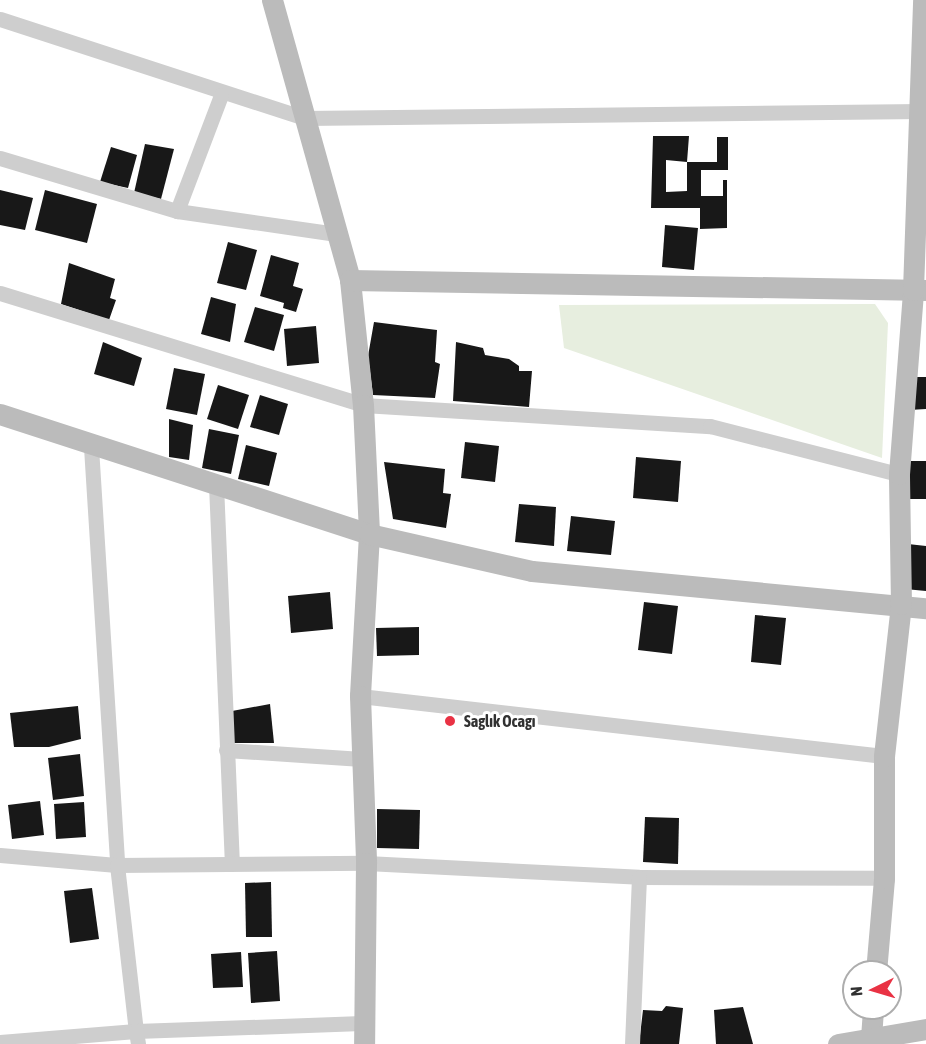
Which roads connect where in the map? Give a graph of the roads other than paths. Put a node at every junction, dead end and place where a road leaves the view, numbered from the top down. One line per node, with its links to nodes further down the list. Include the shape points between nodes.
1 (272, 0): 6 (street)
2 (923, 0): 5 (street)
3 (0, 19): 4 (street)
4 (221, 94): 6 (street); 8 (street)
5 (921, 111): 6 (street); 11 (street)
6 (304, 118): 9 (street)
7 (0, 158): 8 (street)
8 (177, 211): 9 (street)
9 (336, 234): 10 (street)
10 (350, 279): 11 (street); 13 (street)
11 (919, 290): 16 (street)
12 (0, 293): 13 (street)
13 (363, 405): 16 (street, via 710,426); 18 (street)
14 (0, 414): 15 (street)
15 (91, 447): 17 (street); 28 (street)
16 (899, 474): 19 (street)
17 (216, 484): 18 (street); 22 (street)
18 (369, 534): 19 (street, via 532,571); 21 (street)
19 (901, 604): 20 (street); 23 (street)
20 (926, 608)
21 (360, 696): 23 (street); 24 (street)
22 (226, 750): 24 (street); 27 (street)
23 (885, 756): 30 (street)
24 (362, 759): 26 (street)
25 (0, 855): 28 (street)
26 (366, 863): 27 (street); 29 (street); 34 (street)
27 (232, 864): 28 (street)
28 (117, 865): 35 (street)
29 (639, 877): 30 (street); 38 (street)
30 (884, 878): 31 (street)
31 (877, 960)
32 (872, 1020): 36 (street)
33 (926, 1029): 36 (street)
34 (363, 1034): 35 (street)
35 (137, 1038): 37 (street)
36 (871, 1038): 39 (street)
37 (0, 1042)
38 (632, 1044)
39 (838, 1044)

